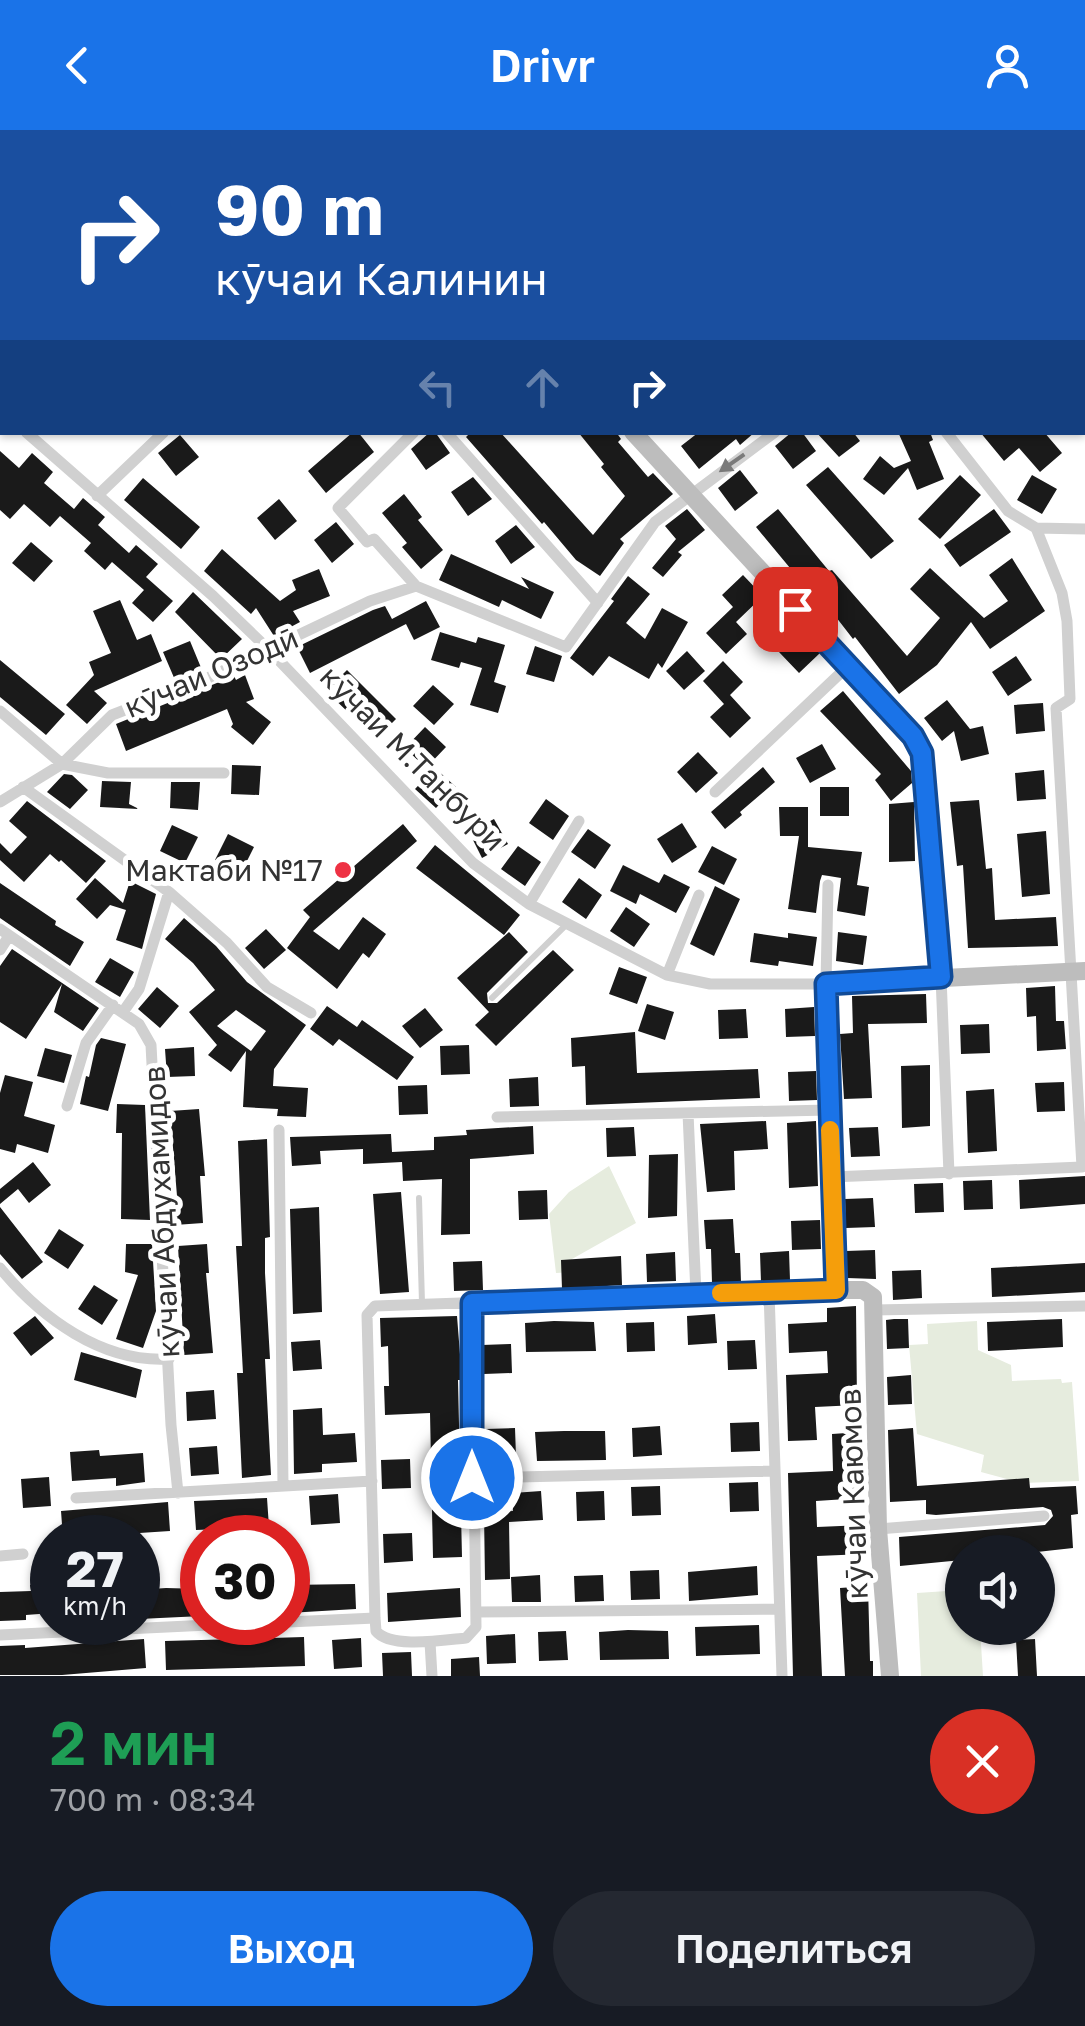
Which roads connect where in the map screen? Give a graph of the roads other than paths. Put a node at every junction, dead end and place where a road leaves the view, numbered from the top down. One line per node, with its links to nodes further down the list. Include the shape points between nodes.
1 (856, 130): 2 (street)
2 (876, 130)
3 (29, 435): 11 (street, кӯчаи М.Танбури)
4 (161, 435): 11 (street)
5 (411, 435): 14 (street, via 338,508)
6 (449, 435): 15 (street)
7 (635, 435): 10 (street)
8 (771, 435): 10 (street, one-way to 10)
9 (948, 435): 12 (street, via 1008,510)
10 (689, 494): 15 (street, via 655,522); 17 (street)
11 (97, 496): 16 (street, кӯчаи М.Танбури)
12 (1036, 528): 13 (street); 32 (street, via 1067,621 1070,699 1056,708)
13 (1085, 529)
14 (416, 586): 15 (street, via 566,647); 16 (street, кӯчаи Озодӣ)
15 (598, 603)
16 (268, 650): 19 (street, кӯчаи Озодӣ, via 112,714); 28 (street, кӯчаи М.Танбури, via 473,862)
17 (848, 666): 22 (street); 34 (street, via 922,753)
18 (0, 711): 19 (street)
19 (62, 764): 20 (street, via 108,774); 21 (street, кӯчаи Озодӣ)
20 (224, 774)
21 (23, 786): 23 (street, кӯчаи Озодӣ); 26 (street)
22 (715, 792)
23 (0, 802)
24 (580, 820): 28 (street)
25 (828, 885): 35 (street)
26 (169, 892): 37 (street, via 139,988); 38 (street, via 267,987)
27 (699, 895): 33 (street)
28 (529, 904): 29 (street, кӯчаи М.Танбури)
29 (568, 923): 33 (street, кӯчаи М.Танбури); 36 (lane)
30 (5, 933): 31 (street); 37 (street, кӯчаи Абдухамидов)
31 (0, 950)
32 (1078, 971): 34 (street, кӯчаи М.Танбури); 44 (street)
33 (667, 975): 35 (street, кӯчаи М.Танбури, via 710,984)
34 (941, 977): 35 (street, кӯчаи М.Танбури); 45 (street)
35 (826, 984): 40 (street)
36 (492, 998)
37 (118, 1008): 39 (street, via 86,1043); 56 (street, кӯчаи Абдухамидов, via 139,1024 151,1045)
38 (311, 1013)
39 (67, 1106)
40 (830, 1110): 41 (street); 46 (street)
41 (688, 1113): 42 (street); 51 (street)
42 (497, 1117)
43 (279, 1130): 60 (street)
44 (1082, 1168): 45 (street)
45 (949, 1174): 46 (street)
46 (831, 1177): 49 (street)
47 (419, 1198): 53 (lane)
48 (0, 1268): 56 (street, via 79,1339 148,1360)
49 (836, 1290): 50 (street); 55 (street, via 869,1292)
50 (769, 1292): 51 (street); 57 (street)
51 (696, 1294): 52 (street)
52 (472, 1303): 53 (street); 58 (street)
53 (422, 1305): 59 (street, via 375,1306 366,1315)
54 (1085, 1306): 55 (street)
55 (874, 1310): 64 (street, кӯчаи Каюмов)
56 (169, 1359): 61 (street, кӯчаи Абдухамидов)
57 (773, 1471): 58 (street); 67 (street)
58 (472, 1478): 68 (street)
59 (372, 1481): 60 (street); 69 (street)
60 (282, 1486): 61 (street)
61 (178, 1493): 62 (street)
62 (76, 1498)
63 (1044, 1516): 64 (street)
64 (878, 1529): 76 (street, кӯчаи Каюмов)
65 (23, 1554): 66 (street)
66 (0, 1556)
67 (779, 1609): 68 (street); 75 (street)
68 (477, 1612): 73 (street, via 472,1635)
69 (375, 1618): 70 (street); 73 (street, via 380,1637)
70 (310, 1621)
71 (180, 1626): 72 (street)
72 (0, 1634)
73 (430, 1642): 74 (street)
74 (432, 1676)
75 (782, 1676)
76 (890, 1676)

